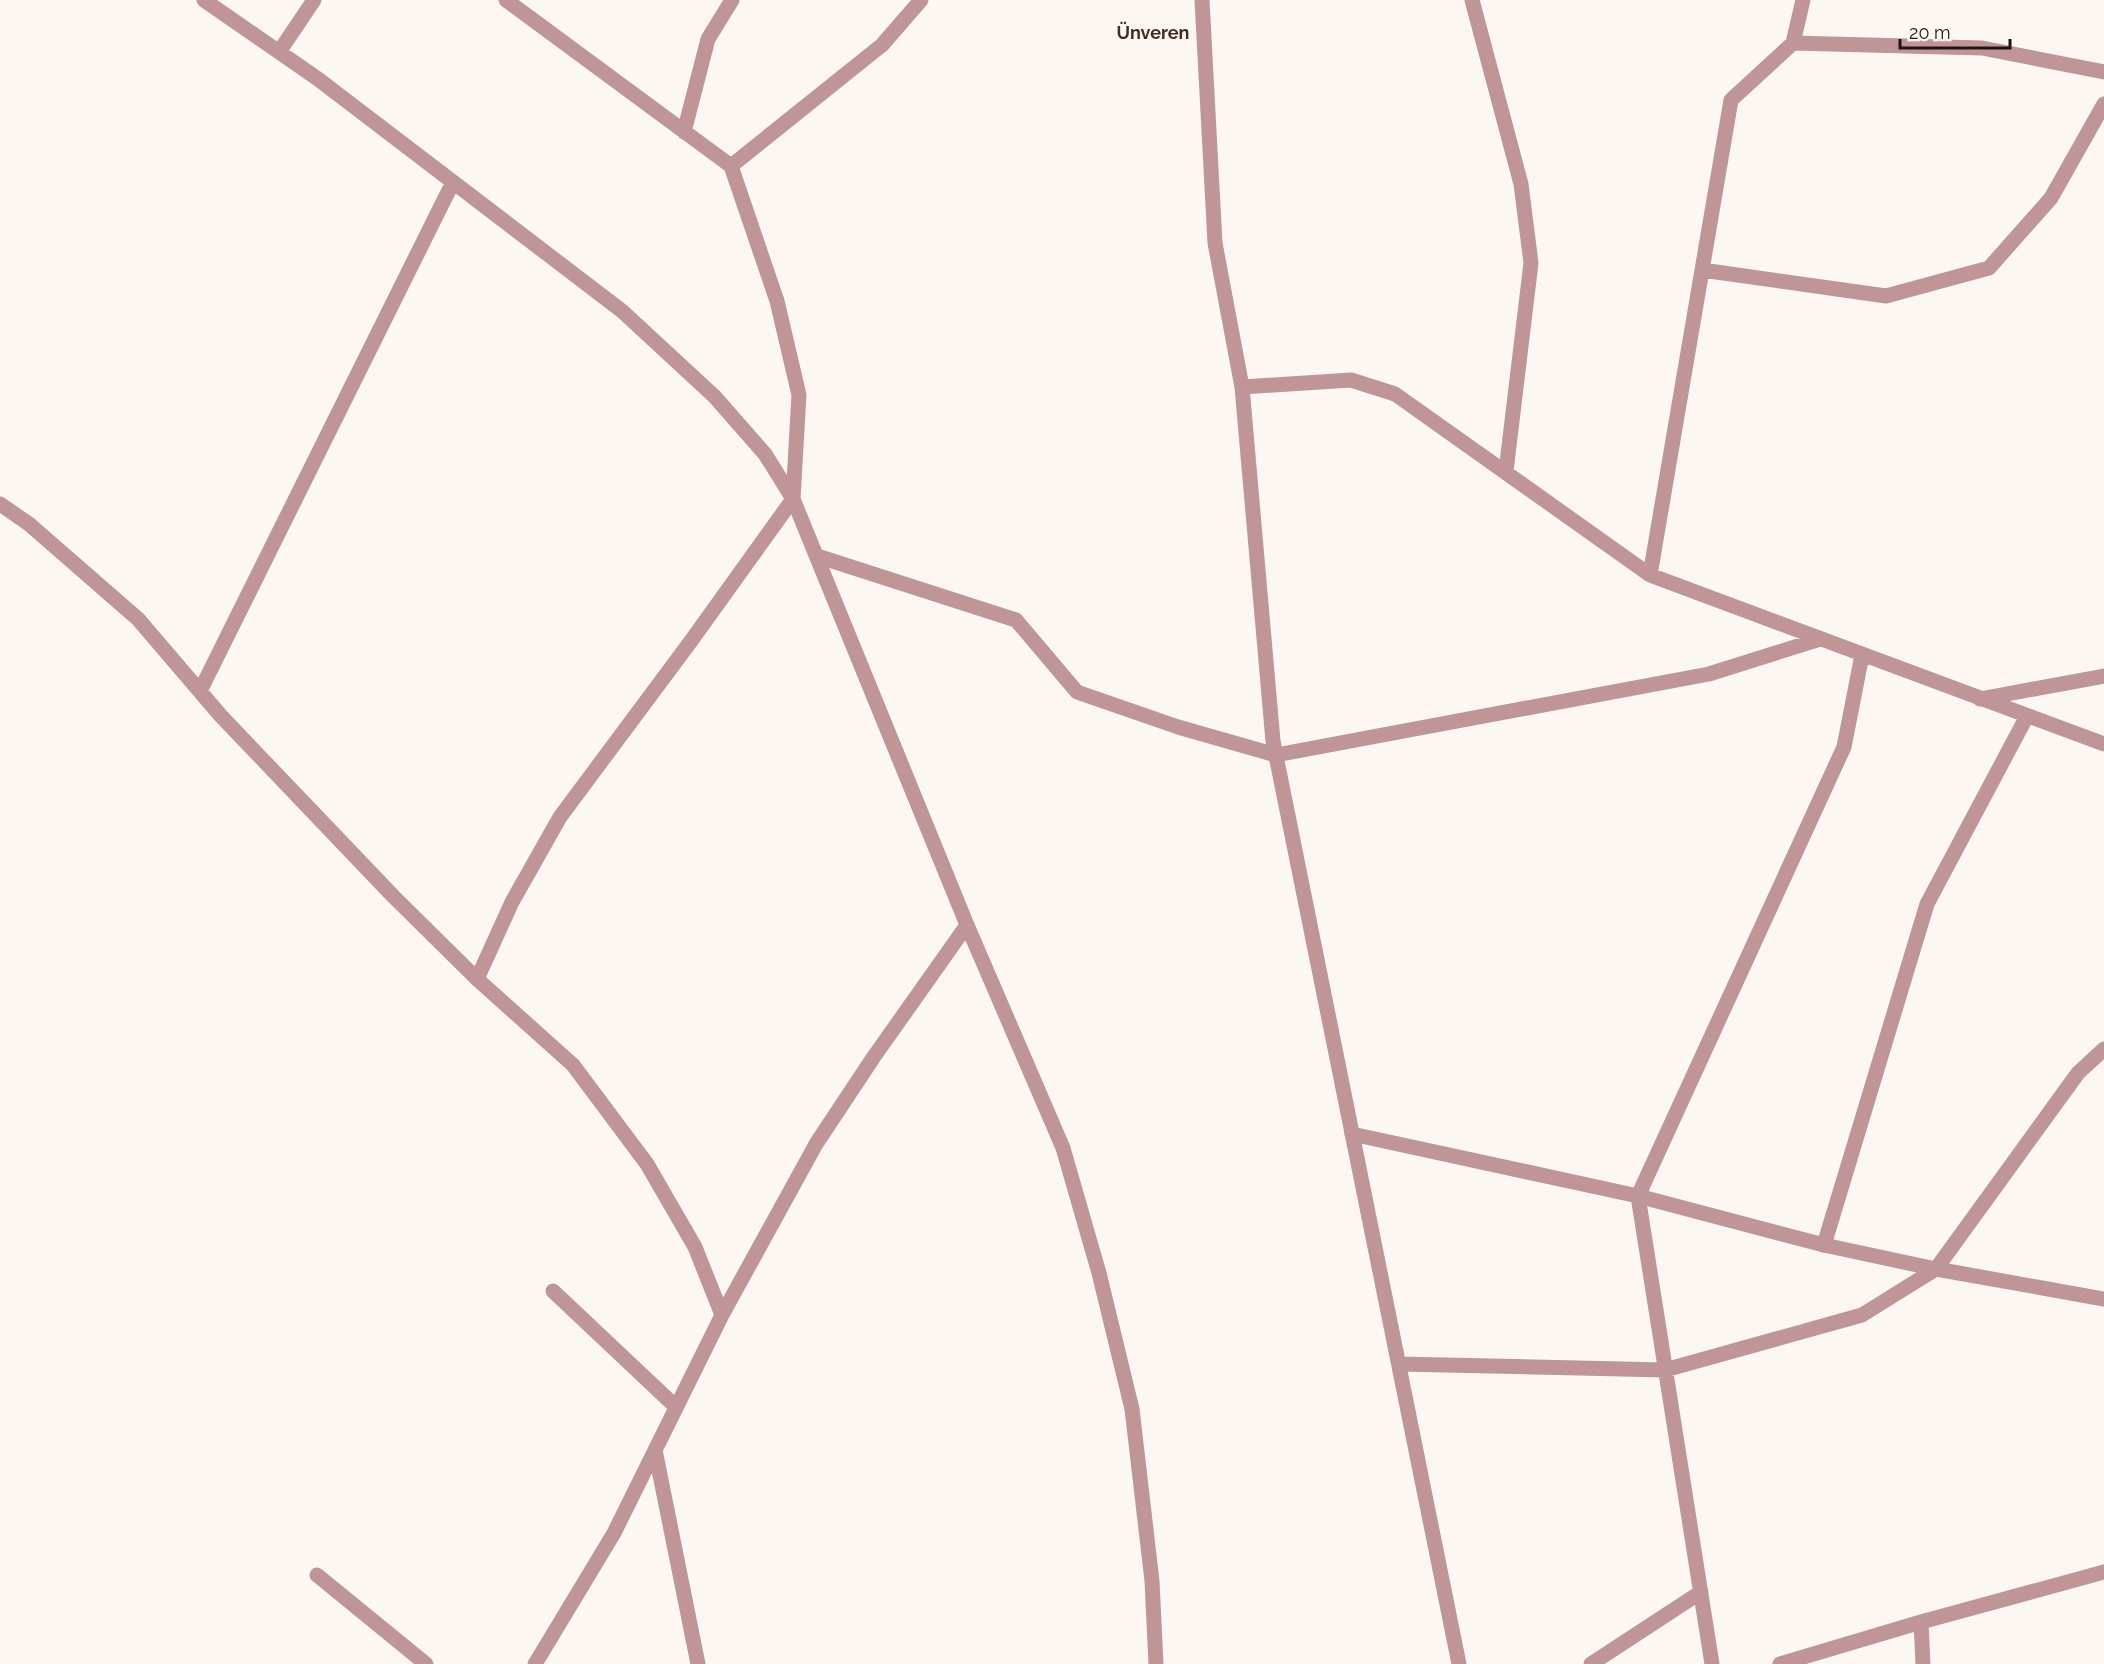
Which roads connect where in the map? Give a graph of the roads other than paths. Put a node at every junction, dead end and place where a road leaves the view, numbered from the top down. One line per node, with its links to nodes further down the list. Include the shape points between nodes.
1 (204, 0): 10 (street)
2 (314, 0): 10 (street)
3 (506, 0): 13 (street)
4 (732, 0): 13 (street, via 708,39)
5 (921, 0): 14 (street, via 882,45)
6 (1202, 0): 17 (street, via 1215,243)
7 (1472, 0): 18 (street, via 1521,184 1532,263)
8 (1803, 0): 9 (street)
9 (1793, 44): 11 (street, via 1982,48); 16 (street, via 1731,100)
10 (279, 52): 15 (street)
11 (2104, 72)
12 (2104, 104): 16 (street, via 2050,198 1989,268 1886,296)
13 (684, 132): 14 (street)
14 (731, 166): 19 (street, via 777,301 799,395)
15 (453, 182): 19 (street, via 622,311 715,397 765,454); 26 (street)
16 (1702, 270): 22 (street)
17 (1242, 387): 18 (street, via 1351,380 1395,394); 30 (street)
18 (1506, 471): 22 (street)
19 (793, 499): 21 (street); 32 (street, via 560,817 513,902)
20 (0, 504): 26 (street, via 29,524 138,619)
21 (817, 556): 30 (street, via 1016,620 1077,692); 31 (street)
22 (1650, 575): 23 (street)
23 (1820, 639): 24 (street); 30 (street, via 1709,674)
24 (1862, 655): 27 (street); 35 (street, via 1844,747)
25 (2104, 676): 27 (street)
26 (200, 691): 32 (street, via 393,896)
27 (1980, 699): 28 (street)
28 (2027, 716): 29 (street); 36 (street, via 1927,904)
29 (2104, 744)
30 (1276, 755): 34 (street)
31 (967, 925): 40 (street, via 816,1144); 52 (street, via 1063,1148 1099,1273 1132,1409 1152,1581)
32 (477, 979): 40 (street, via 573,1065 647,1164 695,1247)
33 (2104, 1049): 37 (street, via 2078,1073)
34 (1352, 1134): 35 (street); 41 (street)
35 (1638, 1196): 36 (street); 42 (street)
36 (1824, 1245): 37 (street)
37 (1936, 1269): 39 (street); 42 (street, via 1862,1315)
38 (553, 1291): 43 (street)
39 (2104, 1299)
40 (722, 1315): 43 (street)
41 (1399, 1364): 42 (street); 53 (street)
42 (1665, 1370): 47 (street)
43 (676, 1407): 44 (street)
44 (655, 1450): 50 (street, via 614,1533); 51 (street)
45 (2104, 1572): 48 (street)
46 (317, 1575): 49 (street)
47 (1701, 1592): 54 (street); 55 (street)
48 (1921, 1622): 56 (street); 57 (street)
49 (426, 1664)
50 (535, 1664)
51 (698, 1664)
52 (1156, 1664)
53 (1459, 1664)
54 (1592, 1664)
55 (1712, 1664)
56 (1780, 1664)
57 (1923, 1664)

